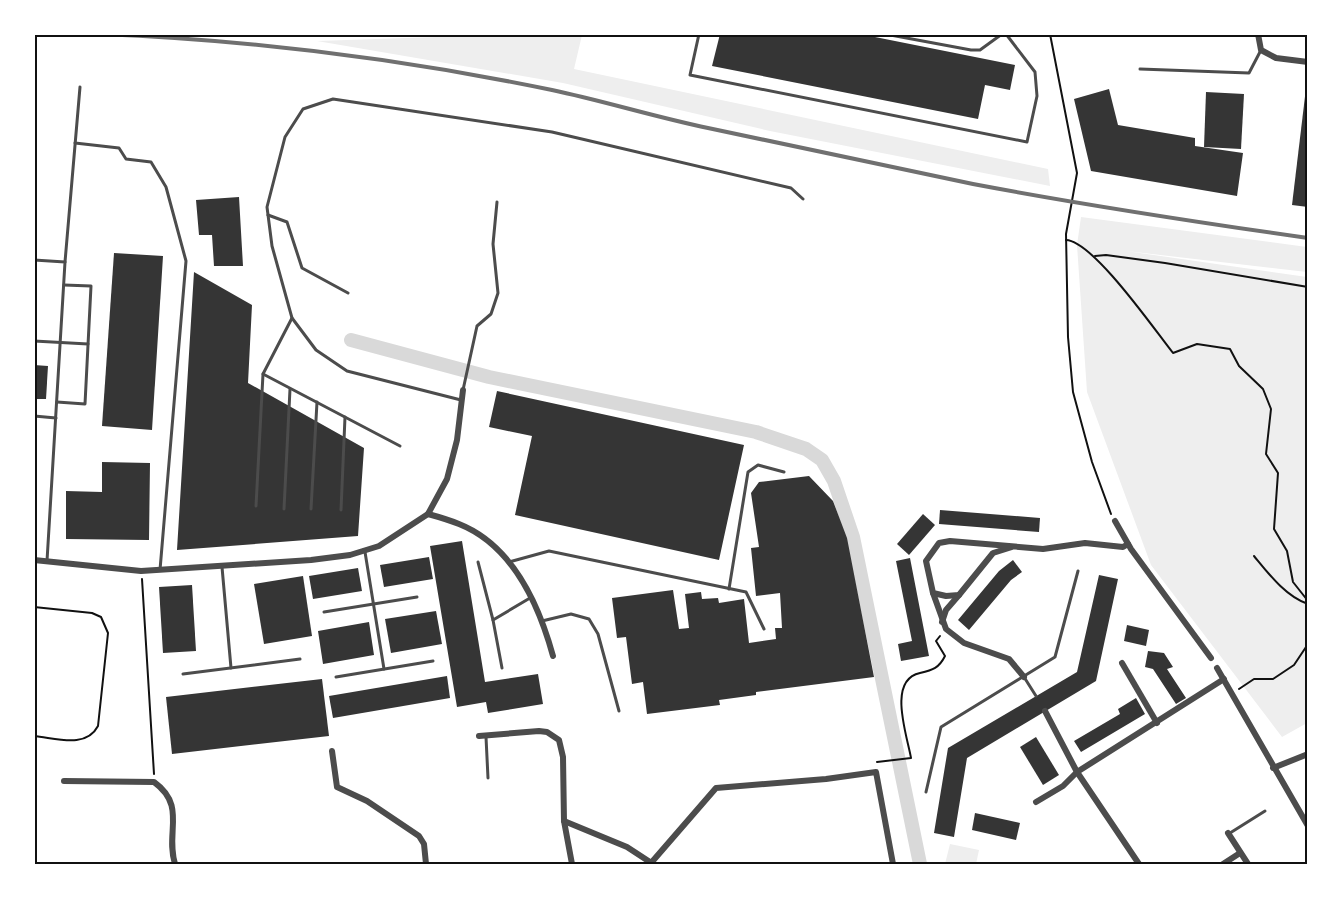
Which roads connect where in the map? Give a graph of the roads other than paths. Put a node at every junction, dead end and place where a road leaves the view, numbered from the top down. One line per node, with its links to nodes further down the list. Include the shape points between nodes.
1 (699, 34): 3 (lane, via 690,75 1027,142 1037,96 1035,72)
2 (885, 34): 3 (lane, via 971,51 980,50)
3 (1004, 34)
4 (1258, 34): 5 (street)
5 (1260, 51): 6 (street, via 1276,58); 7 (lane, via 1249,73)
6 (1308, 62)
7 (1140, 69)
8 (80, 87): 9 (lane)
9 (75, 143): 14 (lane); 46 (lane, via 119,148 126,159 151,162 166,187 186,261)
10 (803, 199): 12 (lane, via 791,188 552,132 333,99 303,109 285,137)
11 (497, 202): 23 (lane, via 493,244 498,293 491,314 477,327)
12 (268, 215): 16 (lane, via 287,222 302,268); 17 (lane, via 272,246)
13 (34, 260): 14 (lane)
14 (66, 262): 15 (lane)
15 (64, 285): 19 (lane); 20 (lane, via 91,286)
16 (348, 293)
17 (292, 318): 21 (lane); 24 (lane, via 316,350 346,371)
18 (34, 341): 19 (lane)
19 (61, 341): 20 (lane); 25 (lane)
20 (88, 344): 25 (lane, via 85,404)
21 (263, 374): 22 (lane); 32 (lane)
22 (290, 389): 26 (lane); 33 (lane)
23 (463, 390): 24 (street)
24 (461, 400): 36 (street, via 457,440 447,479)
25 (57, 402): 29 (lane)
26 (317, 402): 28 (lane); 34 (lane)
27 (34, 416): 29 (lane)
28 (345, 417): 30 (lane); 35 (lane)
29 (56, 418): 42 (lane)
30 (400, 446)
31 (784, 472): 48 (lane, via 758,465 748,472)
32 (256, 506)
33 (284, 508)
34 (311, 509)
35 (341, 510)
36 (428, 514): 40 (street); 44 (street, via 461,525)
37 (1115, 520): 38 (street)
38 (1128, 544): 39 (street); 60 (street)
39 (1012, 547): 49 (street, via 939,543 926,561); 50 (street, via 993,554)
40 (365, 552): 45 (street); 53 (lane)
41 (34, 560): 42 (street)
42 (47, 561): 46 (street)
43 (478, 562): 55 (lane)
44 (509, 562): 48 (lane, via 549,551); 52 (street)
45 (221, 566): 46 (street); 64 (lane)
46 (160, 570)
47 (1078, 571): 69 (lane, via 1055,657)
48 (729, 589): 58 (lane, via 746,592)
49 (933, 593): 50 (street); 57 (street)
50 (959, 595): 57 (street, via 946,610)
51 (417, 597): 53 (lane)
52 (531, 597): 55 (lane); 56 (street)
53 (374, 604): 54 (lane); 67 (lane)
54 (324, 612)
55 (493, 620): 65 (lane)
56 (542, 621): 59 (street); 73 (lane, via 577,613 589,619 598,634)
57 (942, 623): 69 (street, via 964,643 1009,659)
58 (764, 629)
59 (553, 656)
60 (1211, 658): 66 (lane)
61 (300, 659): 64 (lane)
62 (434, 661): 67 (lane)
63 (1122, 663): 75 (street)
64 (231, 668): 68 (lane)
65 (502, 668)
66 (1217, 668): 71 (street)
67 (384, 669): 70 (lane)
68 (183, 674)
69 (1024, 676): 72 (lane); 83 (lane, via 941,727)
70 (336, 677)
71 (1224, 679): 75 (street); 79 (street)
72 (1036, 696)
73 (619, 711)
74 (1045, 711): 80 (street)
75 (1157, 723): 80 (street)
76 (482, 736): 81 (lane); 86 (street, via 539,731 559,740)
77 (332, 751): 91 (street, via 337,787 376,806 419,836)
78 (1308, 754): 79 (street)
79 (1273, 768): 87 (street)
80 (1077, 772): 84 (street, via 1063,786); 95 (street)
81 (488, 778)
82 (64, 781): 90 (street, via 154,782 166,790 172,802)
83 (926, 792)
84 (1036, 802)
85 (1265, 811): 88 (lane)
86 (564, 821): 92 (street); 93 (street, via 627,848)
87 (1308, 825)
88 (1228, 834): 89 (street)
89 (1240, 853): 96 (street); 97 (street)
90 (176, 864)
91 (426, 864)
92 (572, 864)
93 (652, 864): 94 (street, via 716,788 876,772)
94 (893, 864)
95 (1139, 864)
96 (1223, 864)
97 (1248, 864)

